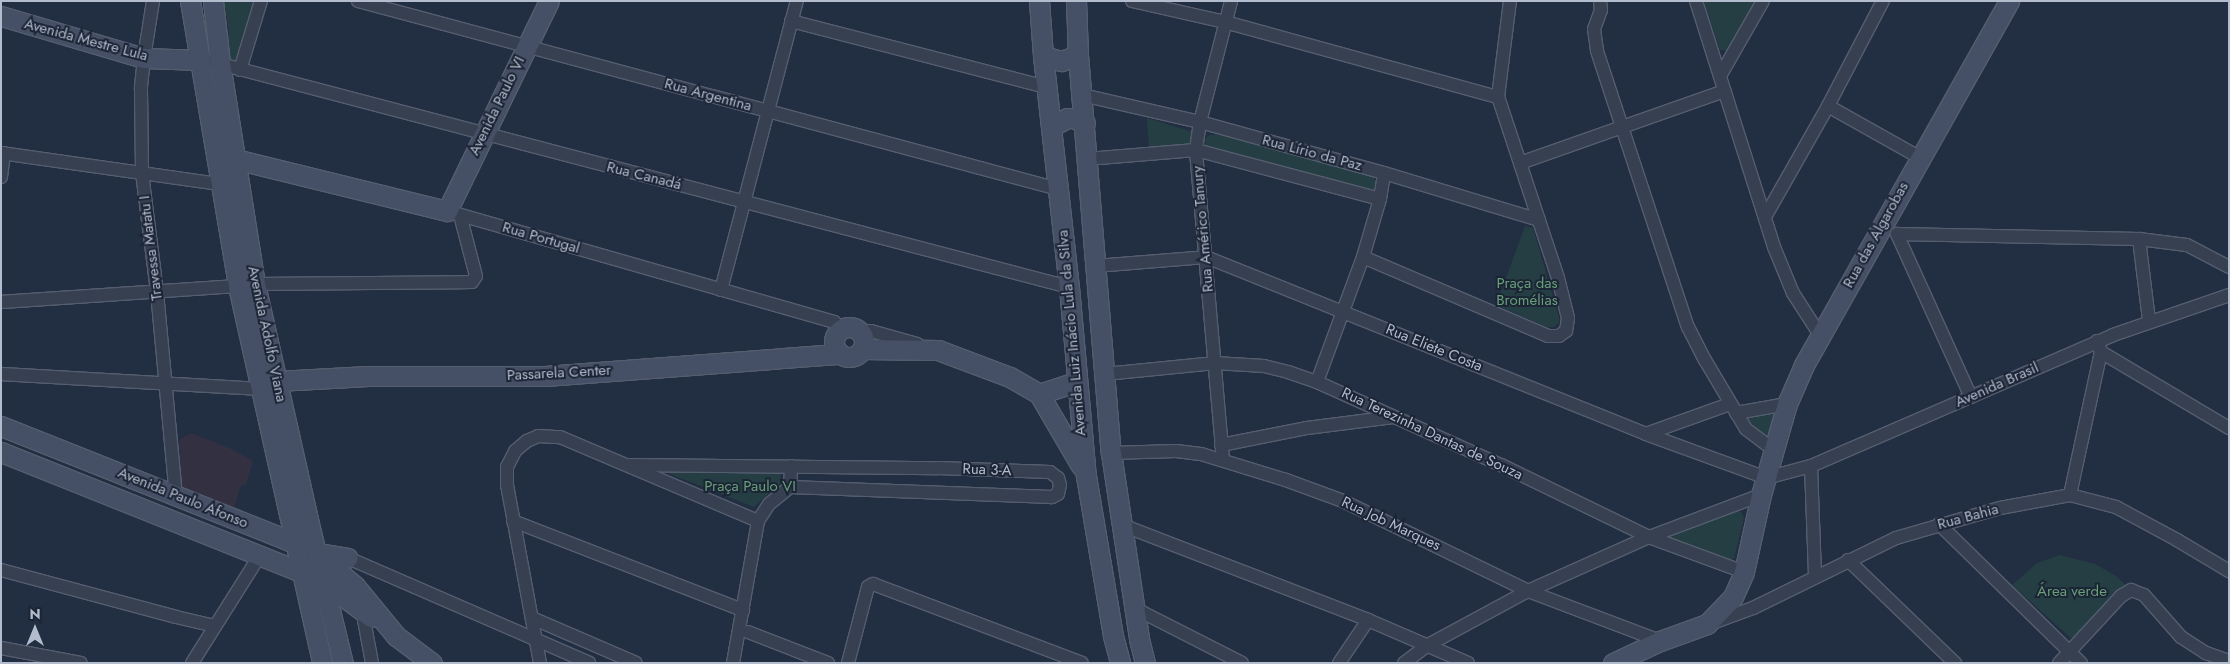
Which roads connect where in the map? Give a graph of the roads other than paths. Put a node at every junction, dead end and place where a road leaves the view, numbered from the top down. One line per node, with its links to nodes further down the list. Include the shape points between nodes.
1 (153, 1): 24 (street, Travessa Matatu I)
2 (190, 1): 25 (street, Avenida Adolfo Viana)
3 (213, 1): 26 (street, Avenida Adolfo Viana)
4 (261, 1): 27 (street)
5 (358, 1): 21 (street, Rua Argentina)
6 (549, 1): 21 (street, Avenida Paulo VI)
7 (797, 1): 19 (street)
8 (1039, 1): 22 (street, Avenida Luiz Inácio Lula da Silva)
9 (1076, 1): 23 (street, Avenida Luiz Inácio Lula da Silva)
10 (1132, 1): 20 (street)
11 (1231, 1): 20 (street, Rua Américo Tanury)
12 (1510, 1): 32 (street)
13 (1600, 1): 38 (street, via 1594,39)
14 (1696, 1): 28 (street)
15 (1763, 1): 28 (street)
16 (1883, 1): 33 (street)
17 (2009, 1): 42 (street, Rua das Algarobas)
18 (1, 16): 24 (street, Avenida Mestre Lula)
19 (791, 21): 29 (street); 34 (street)
20 (1225, 22): 32 (street); 35 (street, Rua Américo Tanury)
21 (526, 46): 34 (street, Rua Argentina); 39 (street, Avenida Paulo VI)
22 (1043, 56): 23 (street, via 1060,61); 29 (street, Avenida Luiz Inácio Lula da Silva)
23 (1078, 56): 31 (street, Avenida Luiz Inácio Lula da Silva)
24 (144, 58): 25 (street, Avenida Mestre Lula); 47 (street, Travessa Matatu I, via 140,113)
25 (201, 60): 26 (street, Rua Canadá); 49 (street, Avenida Adolfo Viana)
26 (220, 63): 27 (street, Rua Canadá); 43 (street, Avenida Adolfo Viana)
27 (240, 70): 39 (street, Rua Canadá)
28 (1720, 76): 30 (street)
29 (1046, 87): 37 (street, Avenida Luiz Inácio Lula da Silva)
30 (1725, 91): 38 (street); 54 (street)
31 (1082, 96): 35 (street, Rua Lírio da Paz); 36 (street, Avenida Luiz Inácio Lula da Silva)
32 (1498, 97): 45 (street)
33 (1828, 106): 42 (street); 54 (street)
34 (767, 110): 50 (street, Rua Argentina); 52 (street)
35 (1200, 122): 40 (street, Rua Américo Tanury); 46 (street, Rua Lírio da Paz)
36 (1085, 123): 37 (street, via 1067,118); 44 (street, Avenida Luiz Inácio Lula da Silva)
37 (1050, 127): 50 (street, Avenida Luiz Inácio Lula da Silva)
38 (1622, 127): 45 (street); 86 (street, via 1688,327)
39 (482, 134): 52 (street, Rua Canadá); 53 (street, Avenida Paulo VI)
40 (1196, 150): 44 (street); 51 (street); 58 (street, Rua Américo Tanury)
41 (3, 153): 47 (street); 48 (street)
42 (1919, 157): 56 (street, Rua das Algarobas)
43 (234, 159): 53 (street, Rua Portugal); 62 (street, Avenida Adolfo Viana)
44 (1086, 159): 60 (street, Avenida Luiz Inácio Lula da Silva)
45 (1520, 163): 55 (street)
46 (1384, 172): 51 (street); 55 (street, Rua Lírio da Paz)
47 (142, 173): 49 (street); 65 (street, Travessa Matatu I)
48 (1, 177)
49 (220, 184): 62 (street, Avenida Adolfo Viana)
50 (1058, 189): 63 (street, Avenida Luiz Inácio Lula da Silva)
51 (1380, 198): 59 (street)
52 (744, 202): 63 (street, Rua Canadá); 64 (street)
53 (453, 213): 62 (street, via 476,276 472,282); 64 (street, Rua Portugal)
54 (1765, 217): 71 (street, via 1793,293)
55 (1539, 220): 59 (street, via 1568,318 1568,326 1555,337)
56 (1891, 229): 57 (street); 71 (street, Rua das Algarobas); 84 (street)
57 (2139, 239): 61 (street, via 2187,245); 69 (street)
58 (1206, 257): 60 (street, Rua Eliete Costa); 68 (street, Rua Eliete Costa); 75 (street, Rua Américo Tanury)
59 (1363, 258): 68 (street)
60 (1095, 266): 77 (street, Avenida Luiz Inácio Lula da Silva)
61 (2229, 267)
62 (246, 285): 65 (street); 78 (street, Avenida Adolfo Viana); 82 (street, Avenida Adolfo Viana)
63 (1069, 287): 79 (street, Avenida Luiz Inácio Lula da Silva)
64 (721, 290): 70 (street, Rua Portugal, via 834,322)
65 (156, 292): 67 (street); 81 (street, Travessa Matatu I)
66 (2229, 295): 69 (street, Avenida Brasil)
67 (1, 302)
68 (1343, 312): 80 (street); 90 (street, Rua Eliete Costa)
69 (2149, 322): 73 (street, Avenida Brasil)
70 (842, 329): 72 (street, via 854,327); 74 (street, via 834,342)
71 (1820, 335): 85 (street, Rua das Algarobas)
72 (862, 341): 74 (street, via 857,356 851,358); 83 (street, via 938,350 986,367)
73 (2099, 346): 84 (street, Avenida Brasil); 89 (street); 103 (street)
74 (840, 354): 78 (street, Passarela Center, via 545,376 368,376)
75 (1215, 363): 77 (street, Rua Terezinha Dantas de Souza); 80 (street, Rua Terezinha Dantas de Souza, via 1264,366); 91 (street, Rua Américo Tanury)
76 (1, 374): 81 (street)
77 (1105, 374): 94 (street, Avenida Luiz Inácio Lula da Silva)
78 (277, 381): 111 (street, Avenida Adolfo Viana)
79 (1077, 382): 83 (street); 99 (street, Avenida Luiz Inácio Lula da Silva)
80 (1317, 382): 87 (street, Rua Terezinha Dantas de Souza)
81 (166, 383): 82 (street); 102 (street, Travessa Matatu I)
82 (260, 389): 110 (street, Avenida Adolfo Viana)
83 (1039, 394): 99 (street)
84 (1971, 396): 98 (street, Avenida Brasil)
85 (1787, 404): 86 (street); 92 (street, Rua das Algarobas)
86 (1733, 408): 90 (street); 92 (street, via 1746,429)
87 (1394, 417): 91 (street, via 1307,428); 109 (street, Rua Terezinha Dantas de Souza)
88 (1, 426): 102 (street, Avenida Paulo Afonso)
89 (2229, 428)
90 (1646, 434): 101 (street, Rua Eliete Costa)
91 (1221, 445): 95 (street, Rua Américo Tanury)
92 (1773, 449): 101 (street, Rua das Algarobas)
93 (1, 452): 112 (street, Avenida Paulo Afonso)
94 (1111, 453): 95 (street, Rua Job Marques, via 1176,452); 107 (street, Avenida Luiz Inácio Lula da Silva)
95 (1223, 460): 122 (street, Rua Job Marques, via 1343,501)
96 (628, 466): 97 (street, Rua 3-A); 104 (street, via 560,436 538,436 527,441 515,451 507,467); 105 (street)
97 (790, 466): 100 (street); 100 (street, Rua 3-A, via 1050,472 1058,478 1060,485 1058,494 1052,497)
98 (1811, 466): 101 (street, Avenida Brasil); 119 (street)
99 (1086, 476): 152 (street, Avenida Luiz Inácio Lula da Silva, via 1112,636)
100 (790, 487): 105 (street, via 769,504)
101 (1764, 487): 109 (street, Avenida Brasil); 118 (street, Rua das Algarobas)
102 (176, 495): 108 (street, Avenida Paulo Afonso)
103 (2070, 495): 106 (street, Rua Bahia); 116 (street, Rua Bahia, via 2123,511)
104 (513, 521): 125 (street); 126 (street)
105 (758, 522): 125 (street)
106 (1939, 524): 114 (street, Rua Bahia, via 1896,538); 136 (street)
107 (1122, 525): 123 (street, Avenida Luiz Inácio Lula da Silva); 127 (street)
108 (271, 534): 110 (street, Avenida Paulo Afonso); 112 (street, via 275,545 271,551)
109 (1649, 537): 118 (street, Rua Terezinha Dantas de Souza); 122 (street, Avenida Brasil)
110 (295, 542): 111 (street, Avenida Paulo Afonso); 117 (street, Avenida Adolfo Viana)
111 (316, 553): 113 (street); 120 (street, Avenida Adolfo Viana); 121 (street, Avenida Paulo Afonso)
112 (260, 555): 117 (street, Avenida Paulo Afonso); 129 (street)
113 (348, 558): 121 (street); 132 (street)
114 (1848, 560): 119 (street, Rua Bahia); 138 (street)
115 (1, 570): 129 (street)
116 (2229, 571)
117 (301, 572): 120 (street, Avenida Paulo Afonso); 142 (street, Avenida Adolfo Viana)
118 (1744, 572): 128 (street, Rua das Algarobas, via 1728,604)
119 (1815, 577): 128 (street, Rua Bahia, via 1753,608)
120 (325, 583): 124 (street, Avenida Paulo Afonso); 137 (street, Avenida Adolfo Viana)
121 (356, 586): 124 (street); 131 (street, Avenida Paulo Afonso)
122 (1528, 591): 133 (street, Rua Job Marques); 134 (street, Avenida Brasil)
123 (1134, 608): 153 (street, Avenida Luiz Inácio Lula da Silva); 154 (street)
124 (360, 609): 131 (street, Avenida Paulo Afonso); 137 (street, via 343,633); 143 (street)
125 (743, 610): 148 (street)
126 (532, 618): 132 (street); 147 (street)
127 (1368, 620): 134 (street); 155 (street)
128 (1708, 624): 133 (street)
129 (215, 626): 141 (street)
130 (748, 632): 149 (street)
131 (396, 636): 144 (street)
132 (537, 641): 145 (street); 146 (street)
133 (1660, 641): 158 (street)
134 (1428, 645): 156 (street, Avenida Brasil); 157 (street)
135 (1, 648): 140 (street)
136 (2069, 652): 139 (street, via 2121,596 2131,590 2144,595 2182,638 2206,654); 159 (street); 160 (street)
137 (342, 654)
138 (1947, 660)
139 (2229, 661)
140 (81, 663)
141 (192, 663)
142 (322, 663)
143 (372, 663)
144 (432, 663)
145 (540, 663)
146 (589, 663)
147 (636, 663)
148 (733, 663)
149 (828, 663)
150 (848, 663): 151 (street, via 868,587 873,584)
151 (1082, 663)
152 (1120, 663)
153 (1145, 663)
154 (1242, 663)
155 (1339, 663)
156 (1404, 663)
157 (1468, 663)
158 (1613, 663)
159 (2059, 663)
160 (2081, 663)

